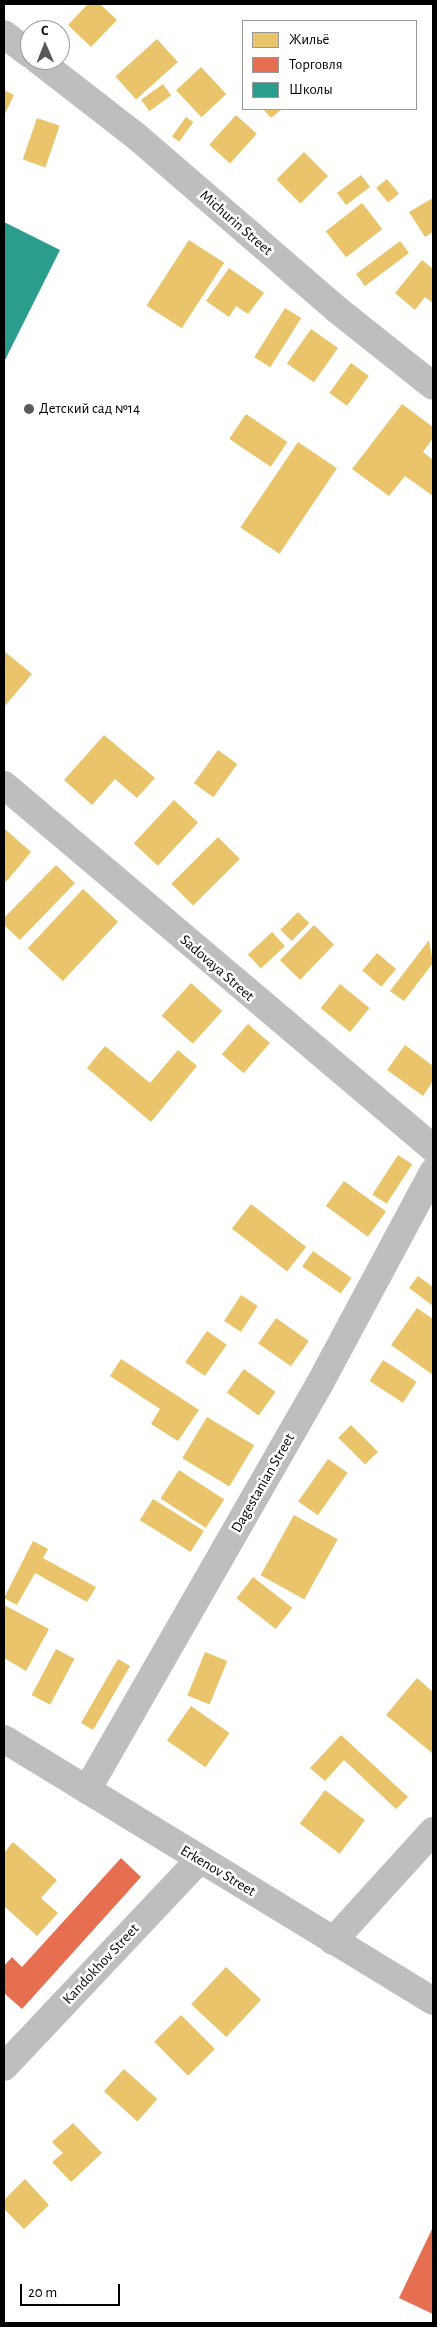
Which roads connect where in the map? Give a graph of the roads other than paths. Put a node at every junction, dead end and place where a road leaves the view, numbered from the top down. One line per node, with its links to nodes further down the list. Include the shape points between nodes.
1 (4, 34): 2 (street)
2 (20, 46)
3 (51, 70): 4 (street, Michurin Street, via 136,136 335,308)
4 (433, 386)
5 (4, 785): 6 (street, Sadovaya Street)
6 (433, 1148)
7 (433, 1172): 9 (street, Dagestanian Street, via 314,1394)
8 (4, 1739): 9 (street, Erkenov Street)
9 (87, 1790): 11 (street, Erkenov Street)
10 (433, 1831): 12 (street)
11 (199, 1860): 12 (street, Erkenov Street); 14 (street, Kandokhov Street)
12 (333, 1941): 13 (street, Erkenov Street)
13 (433, 2001)
14 (4, 2067)

